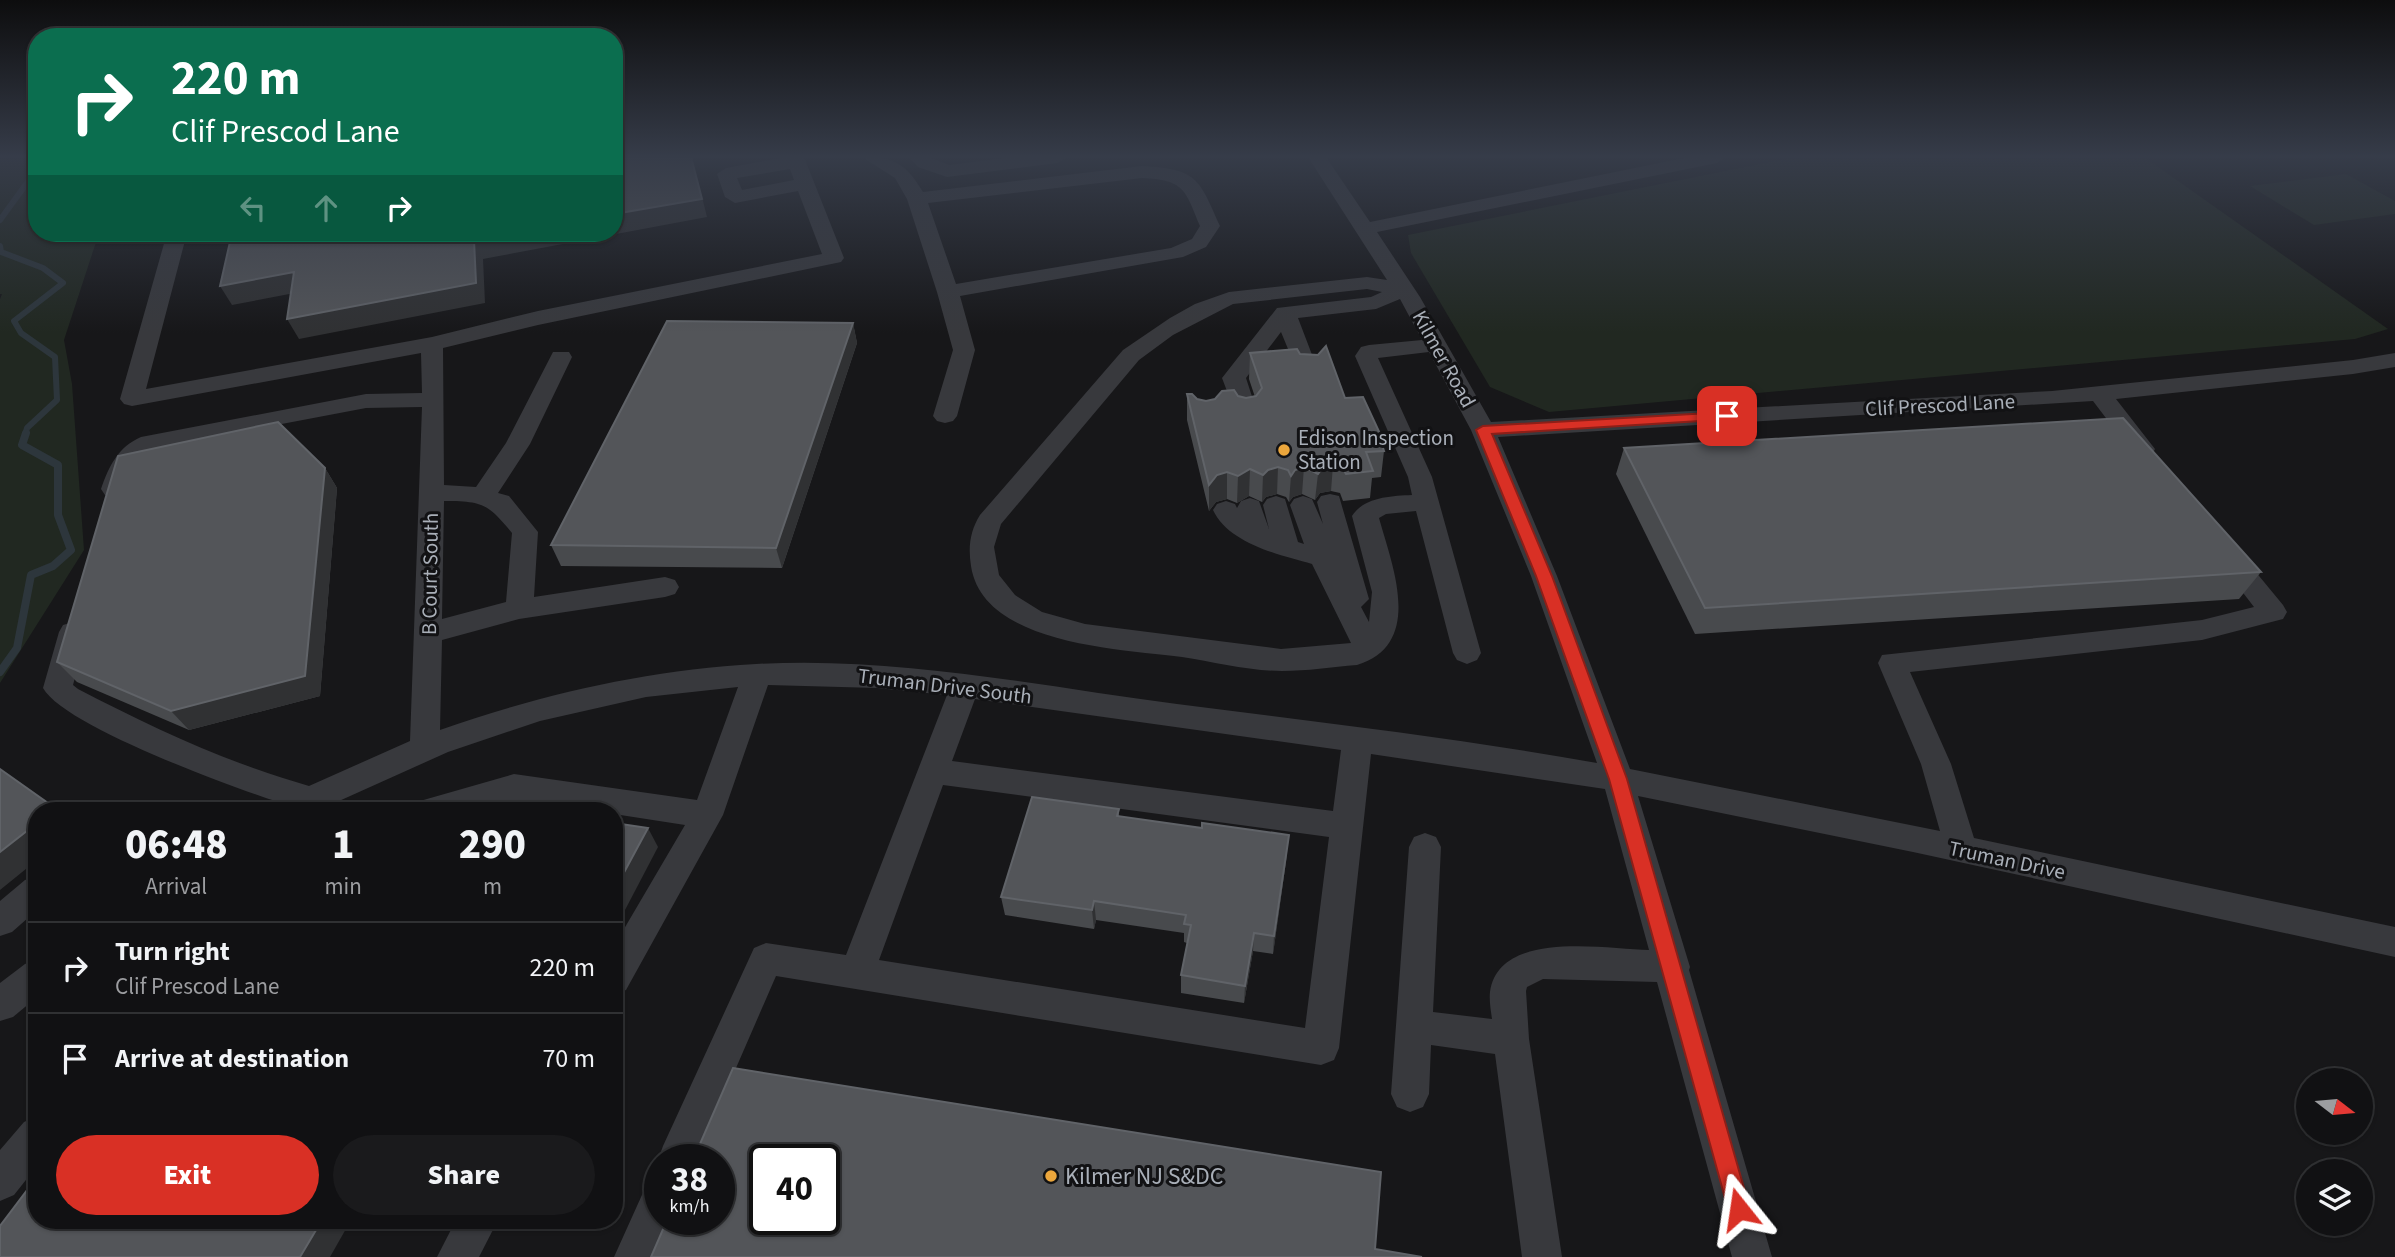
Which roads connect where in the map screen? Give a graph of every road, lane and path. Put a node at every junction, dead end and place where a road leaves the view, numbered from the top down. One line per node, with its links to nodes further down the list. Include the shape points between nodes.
1 (817, 216): 11 (street, via 834,258)
2 (923, 216): 9 (street)
3 (1205, 216): 9 (street, via 1210,226 1199,243 1176,253)
4 (1355, 216): 6 (street, Kilmer Road)
5 (1429, 216): 6 (street)
6 (1364, 229): 8 (street, Kilmer Road)
7 (175, 242): 11 (street, via 132,399)
8 (1404, 289): 10 (street, via 1376,303); 12 (street, Kilmer Road); 36 (street, via 1367,283 1229,298 1159,333 1131,355 1013,490 989,521 981,547 986,577 1004,602 1033,620 1085,634 1281,660 1357,654)
9 (948, 292): 20 (street, via 964,350)
10 (1285, 313): 15 (street); 16 (street); 19 (street, via 1234,377)
11 (432, 344): 18 (street, B Court South)
12 (1436, 345): 21 (street, Kilmer Road); 26 (street, via 1366,356 1420,477)
13 (562, 357): 24 (street, via 518,444)
14 (2395, 360): 17 (street, Clif Prescod Lane)
15 (1297, 374)
16 (1261, 378)
17 (2099, 394): 21 (street, Clif Prescod Lane); 22 (street)
18 (434, 400): 23 (street, B Court South); 28 (street, via 366,401 149,442 135,447 122,462)
19 (1230, 410)
20 (945, 416)
21 (1483, 430): 43 (street, Kilmer Road, via 1544,576)
22 (2162, 472)
23 (431, 493): 24 (street); 35 (street, B Court South)
24 (482, 497): 34 (street, via 500,502 525,532)
25 (1342, 501): 36 (street)
26 (1426, 502): 36 (street, via 1382,507 1365,516 1386,592 1385,618); 37 (street)
27 (1303, 505): 31 (street)
28 (107, 515)
29 (2213, 537): 52 (street, via 2273,612 2202,630 1892,663 1936,764)
30 (1286, 548): 30 (street, via 1256,534 1251,507); 31 (street)
31 (1322, 558): 36 (street)
32 (665, 587): 34 (street)
33 (80, 606): 44 (street, via 58,688 144,736)
34 (519, 609): 35 (street)
35 (428, 633): 41 (street, B Court South)
36 (1367, 646)
37 (1467, 653)
38 (757, 675): 39 (street, Truman Drive South, via 866,675); 41 (street, Truman Drive South, via 622,689); 49 (street)
39 (964, 688): 40 (street, Truman Drive South); 42 (street)
40 (1356, 739): 43 (street, Truman Drive South); 50 (street)
41 (425, 747): 45 (street, Truman Drive South)
42 (933, 772): 50 (street); 58 (street)
43 (1618, 779): 52 (street, Truman Drive); 57 (street, Kilmer Road)
44 (295, 802)
45 (307, 802)
46 (460, 802): 47 (street, via 514,787)
47 (617, 802)
48 (623, 803): 49 (street)
49 (707, 815): 56 (street)
50 (1346, 825): 58 (street, via 1321,1048)
51 (1425, 847): 61 (street)
52 (1962, 851): 55 (street, Truman Drive)
53 (28, 898): 54 (street)
54 (0, 921)
55 (2395, 942)
56 (623, 963)
57 (1673, 967): 62 (street, via 1543,963 1529,967 1515,976 1508,991); 72 (street, Kilmer Road)
58 (857, 972): 64 (street, via 766,959)
59 (28, 982): 60 (street)
60 (0, 1005)
61 (1415, 1026): 62 (street); 63 (street)
62 (1511, 1039): 71 (street)
63 (1410, 1094)
64 (684, 1144)
65 (28, 1146): 66 (street)
66 (0, 1181)
67 (473, 1229): 69 (street)
68 (644, 1235): 70 (street)
69 (457, 1257)
70 (634, 1257)
71 (1542, 1257)
72 (1752, 1257)

